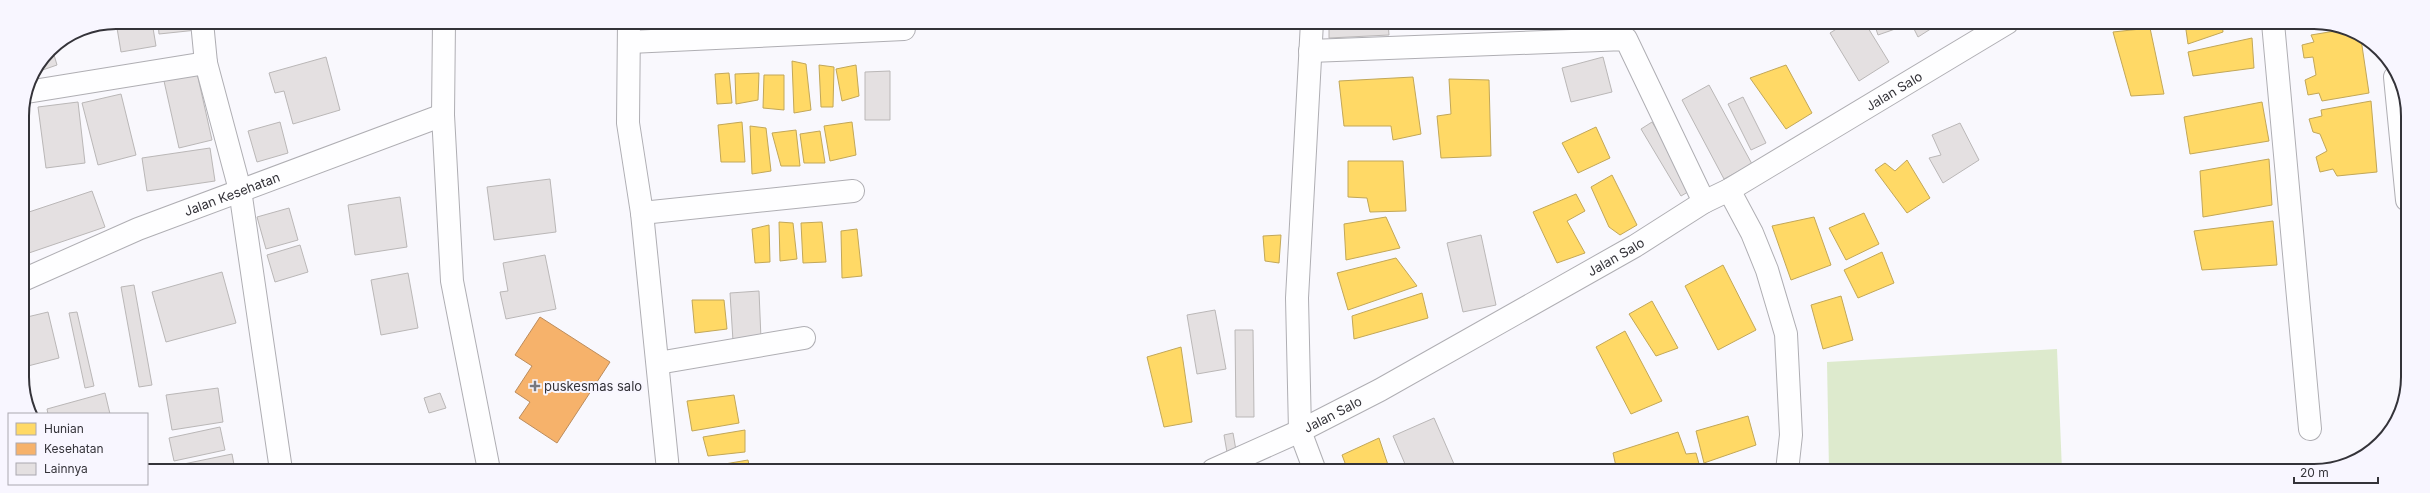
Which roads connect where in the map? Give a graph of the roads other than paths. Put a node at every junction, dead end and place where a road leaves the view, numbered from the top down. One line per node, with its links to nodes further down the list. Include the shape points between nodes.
1 (203, 29): 10 (street)
2 (444, 29): 13 (street)
3 (904, 29): 8 (street)
4 (1312, 29): 9 (street)
5 (1997, 29): 16 (street, Jalan Salo)
6 (2274, 29): 23 (street, via 2296,252)
7 (1628, 31): 9 (street); 18 (street)
8 (629, 32): 19 (street, via 628,123)
9 (1310, 51): 24 (street, via 1297,298)
10 (206, 62): 12 (street); 15 (street)
11 (2395, 85): 14 (street)
12 (33, 91)
13 (443, 115): 15 (street, Jalan Kesehatan); 26 (street, via 452,281)
14 (2401, 149)
15 (240, 190): 20 (street, Jalan Kesehatan, via 138,229); 25 (street)
16 (1729, 190): 18 (street, Jalan Salo); 30 (street, via 1752,233 1767,270 1786,334 1791,435)
17 (853, 191): 19 (street)
18 (1704, 202): 24 (street, Jalan Salo, via 1635,246 1493,327)
19 (642, 213): 22 (street)
20 (29, 277)
21 (804, 338): 22 (street)
22 (658, 363): 27 (street)
23 (2310, 429)
24 (1300, 431): 28 (street, Jalan Salo); 29 (street)
25 (280, 464)
26 (488, 464)
27 (667, 464)
28 (1226, 464)
29 (1313, 464)
30 (1788, 464)

